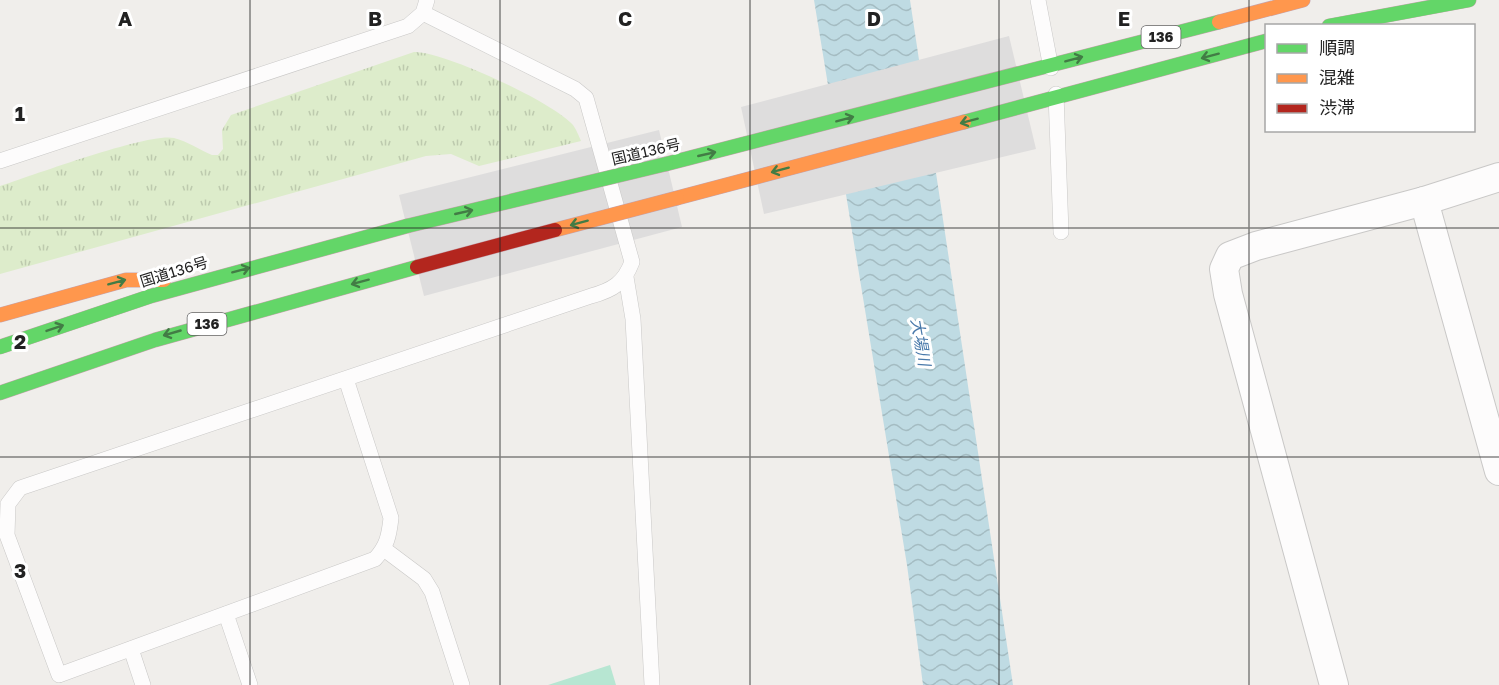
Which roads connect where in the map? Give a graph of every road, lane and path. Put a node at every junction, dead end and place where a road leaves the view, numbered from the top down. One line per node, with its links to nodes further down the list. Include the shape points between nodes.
1 (1038, 0): 7 (lane)
2 (1303, 0): 7 (highway, 国道136号 / 136, one-way to 2)
3 (1468, 0): 5 (highway)
4 (425, 6): 9 (lane, via 408,26); 13 (lane, via 586,98 632,262)
5 (1340, 24)
6 (1265, 41): 8 (highway, 136, one-way to 8)
7 (1051, 66): 8 (lane); 14 (highway, 国道136号 / 136, one-way to 7, bridge)
8 (1056, 98): 12 (lane); 18 (highway, 136, one-way to 18, bridge, via 168,334 79,362)
9 (0, 161)
10 (1499, 177): 11 (street)
11 (1424, 201): 19 (street); 27 (street, via 1256,246 1230,256 1224,269)
12 (1061, 232)
13 (626, 277): 17 (lane, via 611,290); 26 (lane, via 633,319)
14 (204, 280): 15 (highway, one-way to 14, via 126,280); 16 (highway, 国道136号 / 136, one-way to 14)
15 (0, 315)
16 (0, 347)
17 (346, 379): 20 (lane, via 391,518); 22 (lane, via 20,488 8,504 7,535 59,675)
18 (0, 393)
19 (1499, 471)
20 (384, 549): 21 (lane, via 375,559); 25 (lane, via 418,574 432,592)
21 (226, 614): 22 (lane); 24 (lane)
22 (131, 649): 23 (lane)
23 (143, 685)
24 (250, 685)
25 (462, 685)
26 (652, 685)
27 (1334, 685)

